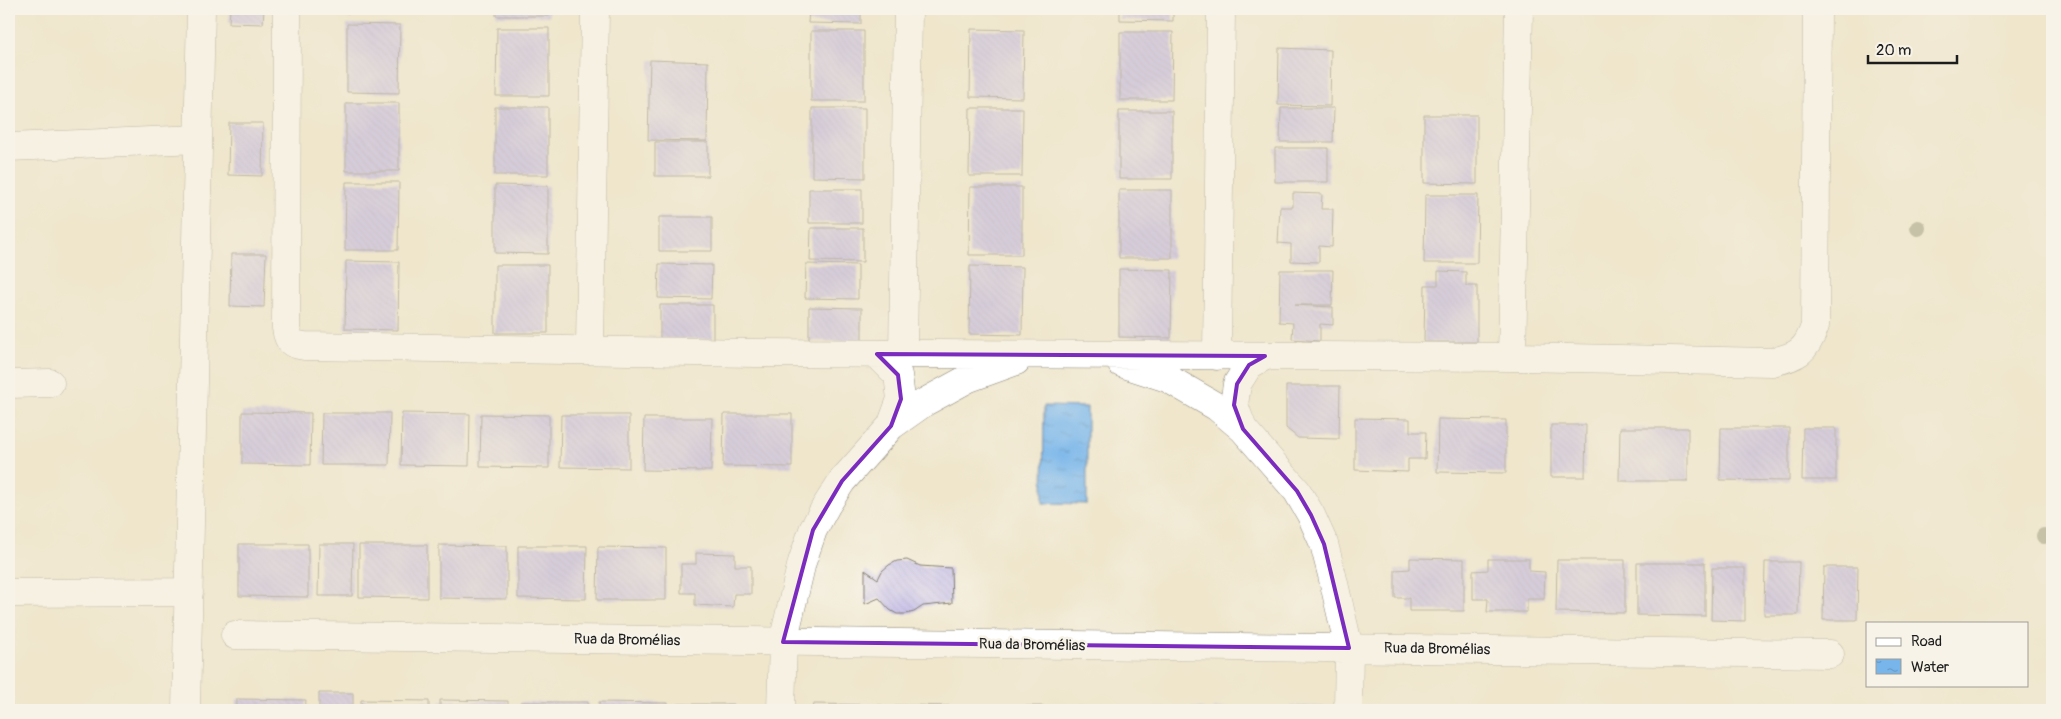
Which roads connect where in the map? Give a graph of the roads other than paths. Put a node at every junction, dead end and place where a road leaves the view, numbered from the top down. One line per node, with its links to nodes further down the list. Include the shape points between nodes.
1 (201, 9): 8 (street)
2 (287, 9): 10 (street, via 286,328 289,342 304,346)
3 (595, 9): 10 (street)
4 (908, 9): 11 (street)
5 (1221, 9): 14 (street)
6 (1519, 9): 16 (street)
7 (1817, 9): 16 (street, via 1815,326 1806,347 1792,357 1772,362)
8 (198, 139): 9 (street); 21 (street)
9 (9, 147)
10 (590, 349): 11 (street)
11 (890, 354): 12 (street); 19 (street, via 898,375 901,399)
12 (1036, 354): 13 (street); 19 (street, via 969,378 925,402)
13 (1092, 354): 14 (street); 20 (street, via 1167,378)
14 (1217, 356): 15 (street)
15 (1265, 356): 16 (street); 20 (street, via 1249,365 1237,384 1234,405)
16 (1512, 357)
17 (50, 383): 18 (street)
18 (9, 384)
19 (891, 426): 24 (street, via 842,481 813,530)
20 (1243, 429): 25 (street, via 1297,491 1311,514 1324,544)
21 (189, 592): 22 (street); 27 (street)
22 (9, 593)
23 (235, 635): 24 (street, Rua da Bromélias)
24 (783, 642): 25 (street, Rua da Bromélias); 28 (street)
25 (1348, 648): 26 (street, Rua da Bromélias); 29 (street)
26 (1830, 654)
27 (186, 710)
28 (781, 710)
29 (1348, 710)

